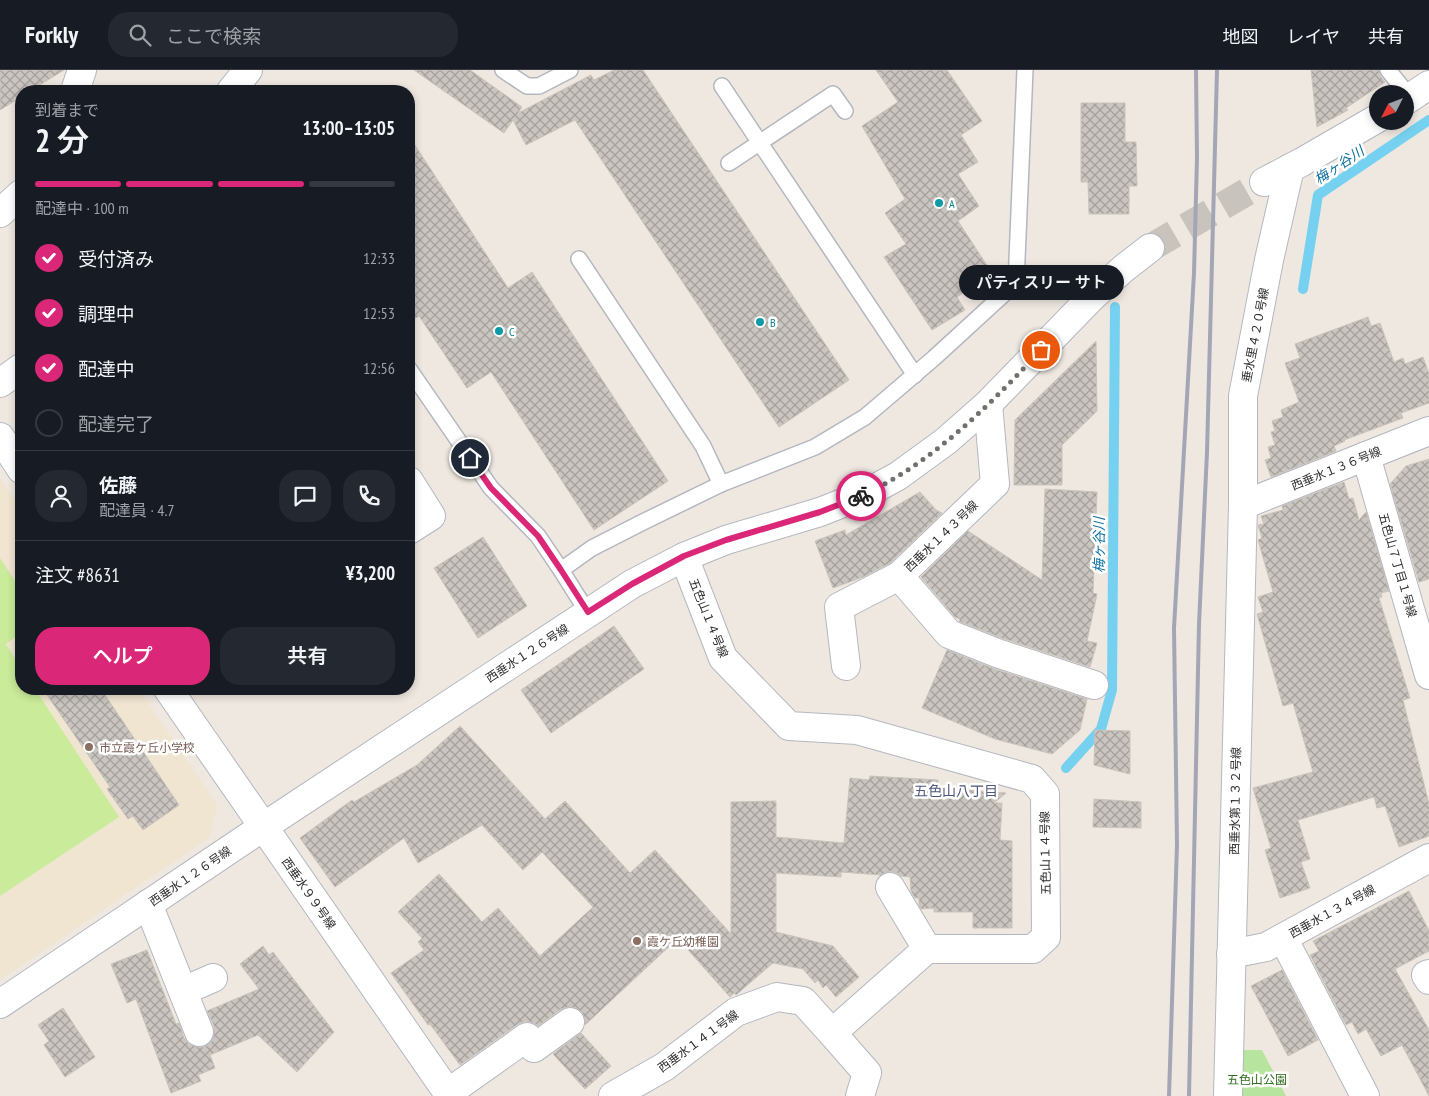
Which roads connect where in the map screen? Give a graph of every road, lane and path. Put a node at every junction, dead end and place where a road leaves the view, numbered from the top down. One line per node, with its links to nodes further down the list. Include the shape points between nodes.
1 (82, 70): 7 (street)
2 (248, 70): 8 (street)
3 (503, 70): 4 (lane, via 527,86 539,86)
4 (570, 70)
5 (1025, 70): 20 (lane, via 1016,282)
6 (1388, 70): 10 (lane)
7 (78, 85)
8 (237, 85)
9 (722, 86): 13 (lane)
10 (1415, 94)
11 (844, 111): 13 (lane, via 833,94)
12 (1369, 123): 15 (street)
13 (760, 142): 14 (lane); 20 (lane)
14 (729, 163)
15 (1290, 168): 16 (street); 30 (street, 垂水里４２０号線, via 1244,396)
16 (1264, 182)
17 (1150, 248): 23 (street, 西垂水１２６号線, via 1091,298)
18 (579, 259): 28 (lane, via 703,446)
19 (15, 372): 22 (street)
20 (914, 375): 28 (lane, via 865,417 815,447)
21 (415, 378): 33 (lane, via 491,488 538,536)
22 (0, 383)
23 (988, 404): 32 (street, 西垂水１２６号線, via 946,441 898,476 863,495); 34 (street, 西垂水１４３号線, via 995,484)
24 (1429, 431): 26 (street, 西垂水１３６号線)
25 (0, 437): 27 (street)
26 (1366, 456): 30 (street, 西垂水１３６号線); 37 (street, 五色山７丁目１号線)
27 (15, 460)
28 (720, 484): 33 (lane, via 592,548)
29 (415, 491): 31 (street, via 432,516)
30 (1243, 505): 46 (street, 西垂水第１３２号線)
31 (415, 526)
32 (684, 556): 35 (street, 西垂水１２６号線); 45 (street, 五色山１４号線, via 722,658 789,726 857,730 1032,779 1045,794 1046,937 1033,948)
33 (561, 570): 35 (lane)
34 (899, 576): 36 (street, 西垂水１４３号線, via 840,607); 38 (street, via 949,634 997,654)
35 (588, 612): 40 (street, 西垂水１２６号線)
36 (846, 666)
37 (1429, 675)
38 (1094, 685)
39 (172, 695): 40 (street, 西垂水９９号線)
40 (263, 827): 43 (street, 西垂水１２６号線); 55 (street, 西垂水９９号線)
41 (1429, 858): 44 (street, 西垂水１３４号線)
42 (890, 887): 45 (street)
43 (148, 904): 50 (street); 51 (street, 西垂水１２６号線)
44 (1284, 938): 46 (street, 西垂水１３４号線, via 1266,947); 59 (street)
45 (927, 949): 54 (street)
46 (1232, 954): 58 (street, 西垂水第１３２号線)
47 (1429, 974): 49 (street, via 1426,975)
48 (213, 978): 50 (street)
49 (1429, 980)
50 (182, 991): 53 (street)
51 (0, 1004)
52 (570, 1022): 55 (street, via 534,1048 526,1037)
53 (199, 1032)
54 (832, 1033): 56 (street, 西垂水１４１号線, via 803,1001 777,997 736,1012 664,1067); 57 (street, via 867,1074)
55 (449, 1095)
56 (612, 1096)
57 (860, 1096)
58 (1228, 1096)
59 (1365, 1096)

